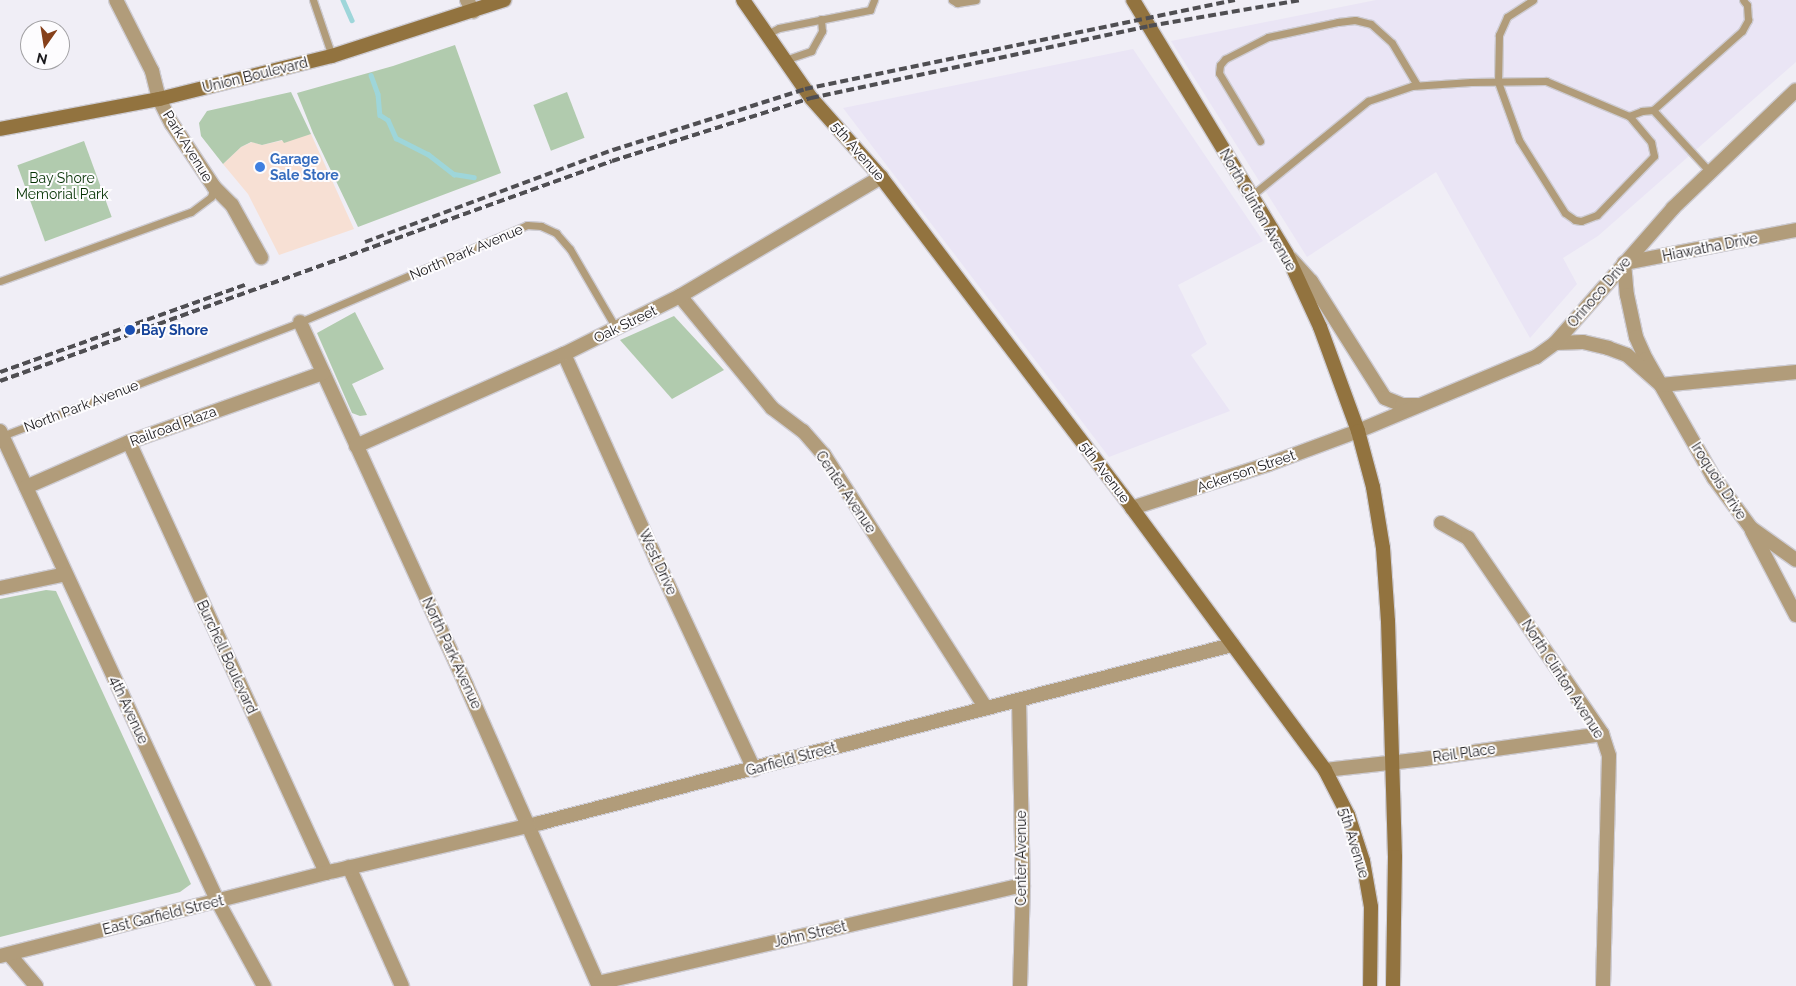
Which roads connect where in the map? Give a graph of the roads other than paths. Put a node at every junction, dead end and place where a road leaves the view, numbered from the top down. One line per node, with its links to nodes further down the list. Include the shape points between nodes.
1 (116, 0): 19 (street, Park Avenue, via 152,71)
2 (314, 0): 14 (lane)
3 (504, 0): 11 (main road, Union Boulevard)
4 (743, 0): 13 (main road, 5th Avenue)
5 (874, 0): 12 (lane, via 870,10)
6 (952, 0): 7 (lane, via 957,3)
7 (976, 0)
8 (1134, 0): 27 (main road, North Clinton Avenue)
9 (1533, 0): 16 (lane, via 1507,17 1499,35)
10 (1743, 0): 20 (lane, via 1748,20 1742,31)
11 (470, 5): 14 (main road, Union Boulevard)
12 (821, 19): 13 (lane); 15 (lane, via 822,31 811,51)
13 (767, 34): 15 (main road, 5th Avenue)
14 (332, 56): 19 (main road, Union Boulevard)
15 (785, 60): 25 (main road, 5th Avenue, via 811,98)
16 (1498, 82): 17 (lane); 21 (lane, via 1546,82); 21 (lane, via 1518,140 1565,212 1575,220 1597,215 1654,156 1651,142)
17 (1417, 85): 23 (lane, via 1392,43 1371,24 1355,20 1338,22 1268,37 1225,59 1219,72); 27 (lane, via 1368,101)
18 (1796, 90): 24 (street, Orinoco Drive)
19 (159, 99): 22 (main road, Union Boulevard); 26 (street, Park Avenue)
20 (1653, 110): 21 (lane, via 1642,110); 24 (lane)
21 (1629, 116)
22 (0, 129)
23 (1260, 141)
24 (1710, 172): 31 (street, Orinoco Drive, via 1672,208)
25 (881, 178): 33 (street, Oak Street); 47 (main road, 5th Avenue)
26 (214, 187): 30 (street, Park Avenue, via 232,206); 32 (lane, via 212,197 191,212)
27 (1251, 196): 29 (main road, North Clinton Avenue)
28 (1796, 230): 31 (street, Hiawatha Drive)
29 (1286, 255): 41 (street, via 1311,281 1385,398 1402,405); 42 (main road, North Clinton Avenue, via 1320,327)
30 (261, 257)
31 (1624, 263): 36 (street, Orinoco Drive); 40 (street, Iroquois Drive, via 1636,337)
32 (0, 281)
33 (680, 296): 35 (street, Oak Street); 56 (street, Center Avenue, via 772,408 803,431 824,455)
34 (300, 322): 35 (lane, North Park Avenue, via 527,225 541,226 556,233 570,249); 39 (street, North Park Avenue); 43 (lane, North Park Avenue)
35 (616, 328): 37 (street, Oak Street)
36 (1555, 343): 40 (street, Iroquois Drive, via 1583,342 1626,355); 41 (street, Orinoco Drive, via 1536,357)
37 (564, 354): 45 (street, Oak Street); 59 (street, West Drive)
38 (1796, 372): 40 (street)
39 (323, 373): 44 (street, Railroad Plaza); 45 (street, North Park Avenue)
40 (1661, 385): 49 (street, Iroquois Drive, via 1714,478)
41 (1423, 405): 42 (street, Orinoco Drive)
42 (1358, 431): 47 (street, Ackerson Street, via 1269,464); 58 (main road, via 1374,487 1383,548)
43 (1, 434): 46 (street, 4th Avenue)
44 (129, 442): 46 (street, Railroad Plaza); 63 (street, Burchell Boulevard)
45 (356, 446): 61 (street, North Park Avenue)
46 (26, 487): 51 (street, 4th Avenue)
47 (1132, 508): 54 (main road, 5th Avenue)
48 (1441, 523): 57 (street, North Clinton Avenue, via 1468,538)
49 (1751, 528): 50 (street, Iroquois Drive); 53 (street)
50 (1796, 560)
51 (66, 574): 52 (street); 65 (street, 4th Avenue)
52 (0, 588)
53 (1796, 614)
54 (1232, 645): 55 (street, Garfield Street); 60 (main road, 5th Avenue)
55 (1019, 700): 56 (street, Garfield Street); 64 (street, Center Avenue)
56 (986, 708): 59 (street, Garfield Street)
57 (1602, 734): 58 (street, Reil Place); 74 (street, North Clinton Avenue, via 1609,756)
58 (1392, 762): 60 (street, Reil Place); 73 (main road, via 1396,857)
59 (754, 769): 61 (street, Garfield Street)
60 (1325, 770): 72 (main road, 5th Avenue, via 1348,815 1363,861 1371,908)
61 (530, 826): 62 (street, Garfield Street); 67 (street, North Park Avenue)
62 (349, 867): 63 (street, East Garfield Street); 70 (street)
63 (326, 873): 65 (street, East Garfield Street)
64 (1023, 885): 67 (street, John Street); 71 (street, Center Avenue)
65 (218, 902): 66 (street, East Garfield Street); 69 (street, 4th Avenue)
66 (4, 955): 68 (street)
67 (598, 984)
68 (36, 986)
69 (264, 986)
70 (402, 986)
71 (1020, 986)
72 (1370, 986)
73 (1393, 986)
74 (1603, 986)

